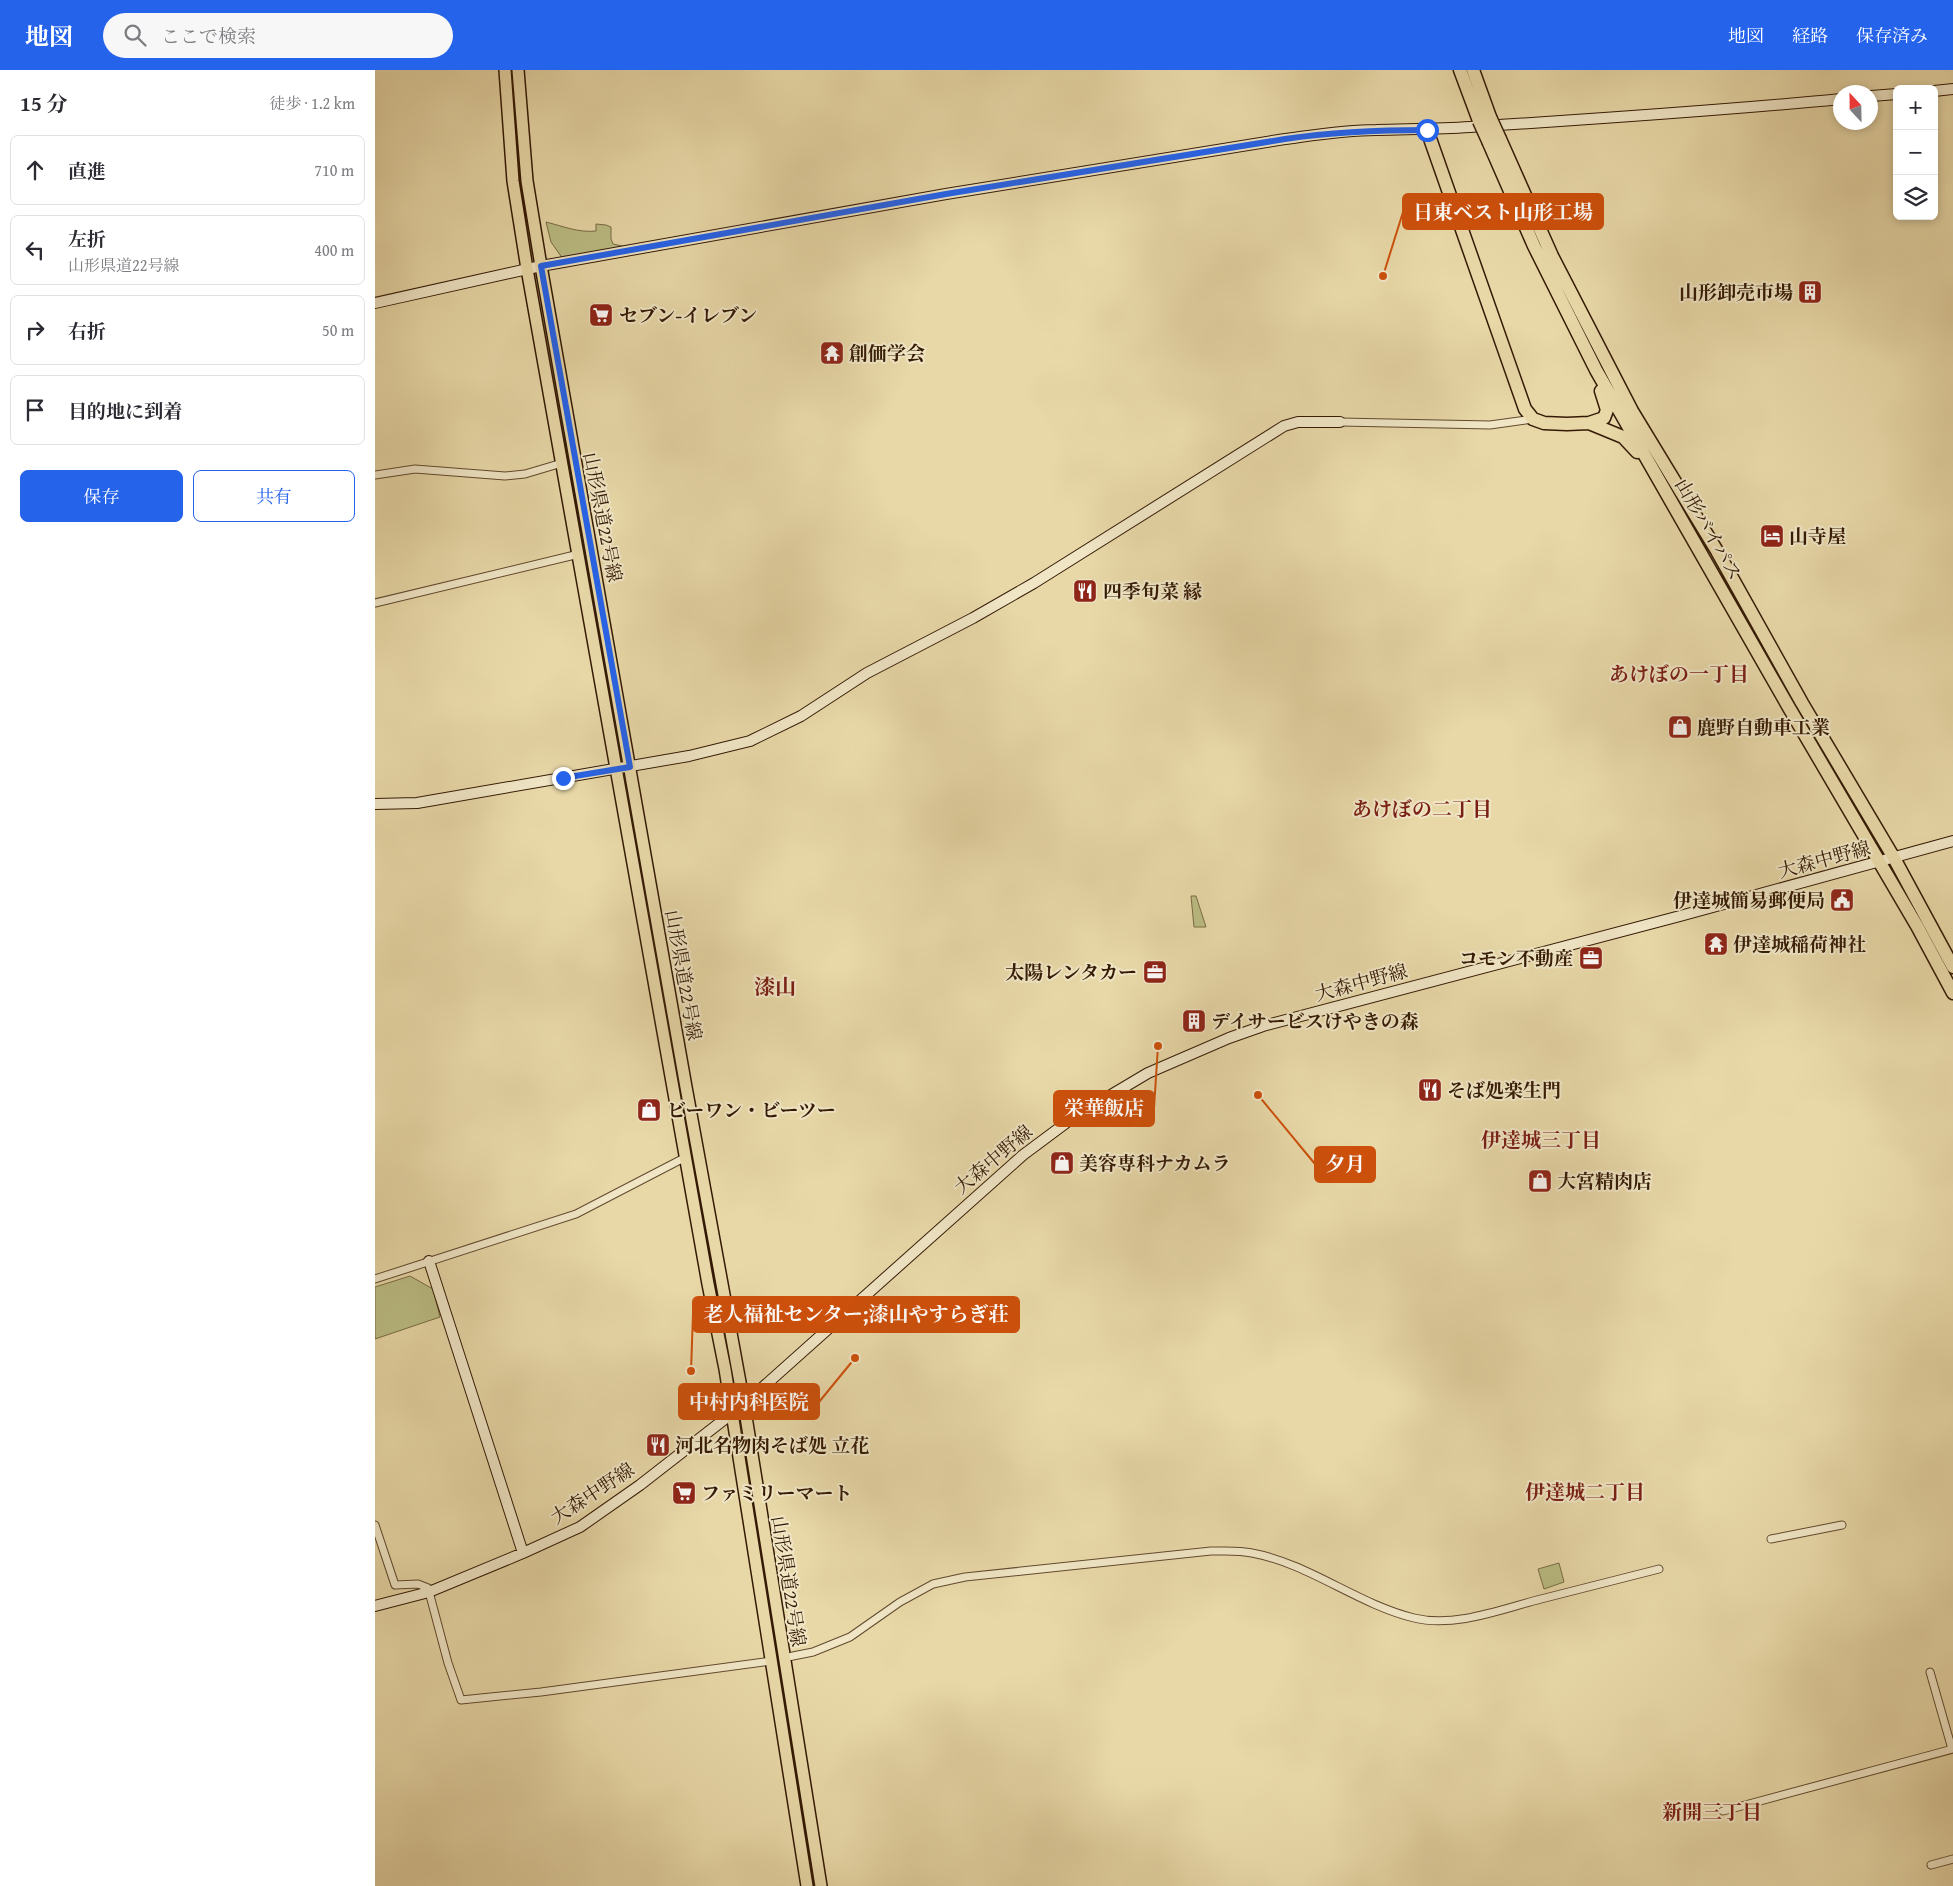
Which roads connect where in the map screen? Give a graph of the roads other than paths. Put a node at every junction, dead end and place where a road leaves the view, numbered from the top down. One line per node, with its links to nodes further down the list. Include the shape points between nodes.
1 (1465, 71): 10 (highway, 山形バイパス, bridge)
2 (505, 73): 12 (main road, 山形県道22号線, via 513,181)
3 (518, 74): 11 (main road, 山形県道22号線, via 527,181)
4 (1953, 89): 5 (street)
5 (1938, 91)
6 (1893, 94): 7 (street)
7 (1878, 95)
8 (1833, 100): 9 (street)
9 (1427, 130): 11 (street, via 1345,132 1285,139 946,194); 15 (highway, via 1518,392)
10 (1494, 141): 14 (highway, 山形バイパス, via 1534,246); 27 (highway, 山形バイパス, via 1632,411 1717,551)
11 (541, 266): 12 (street); 23 (main road, 山形県道22号線)
12 (527, 269): 13 (street); 18 (main road, 山形県道22号線)
13 (375, 303)
14 (1573, 323): 17 (highway, via 1581,355 1607,410 1604,418); 21 (highway, 山形バイパス, via 1595,370)
15 (1533, 419): 16 (street, via 1491,425); 17 (highway, via 1567,424)
16 (1340, 422): 23 (street, via 1298,422 1284,426 1027,587 867,673 801,716 750,741)
17 (1589, 423): 21 (highway, via 1623,437 1632,445 1682,528)
18 (561, 463): 19 (street, via 525,474 505,476 415,469); 20 (main road, 山形県道22号線)
19 (375, 475)
20 (579, 554): 22 (street); 24 (main road, 山形県道22号線)
21 (1703, 555): 28 (highway, 山形バイパス)
22 (375, 604)
23 (630, 767): 24 (street); 34 (main road, 山形県道22号線)
24 (617, 769): 25 (street, via 417,803); 31 (main road, 山形県道22号線)
25 (375, 804)
26 (1953, 841): 27 (street, 大森中野線)
27 (1894, 858): 28 (street, 大森中野線); 29 (highway, 山形バイパス)
28 (1880, 862): 30 (highway, 山形バイパス); 34 (street, 大森中野線, via 1272,1024 1229,1038 1148,1073 1074,1117 1023,1155)
29 (1953, 967)
30 (1953, 993)
31 (686, 1156): 32 (street, via 576,1214); 35 (main road, 山形県道22号線)
32 (429, 1261): 33 (street); 39 (street)
33 (375, 1279)
34 (744, 1404): 35 (street, 大森中野線); 43 (main road, 山形県道22号線)
35 (732, 1413): 39 (street, 大森中野線, via 580,1527); 44 (main road, 山形県道22号線)
36 (375, 1525): 41 (street, via 395,1585 418,1584 428,1588)
37 (1842, 1525): 38 (street)
38 (1771, 1539)
39 (523, 1553): 41 (street, 大森中野線)
40 (1659, 1569): 43 (street, via 1478,1615 1435,1620 1393,1612 1285,1562 1251,1552 1211,1551 965,1577 933,1584 900,1602 850,1637 813,1652)
41 (429, 1592): 42 (street, 大森中野線); 44 (street, via 461,1700)
42 (375, 1606)
43 (783, 1658): 51 (main road, 山形県道22号線)
44 (771, 1661): 50 (main road, 山形県道22号線)
45 (1930, 1672): 46 (street)
46 (1953, 1749): 47 (street)
47 (1723, 1811)
48 (1953, 1859): 49 (street)
49 (1931, 1865)
50 (807, 1886)
51 (821, 1886)

